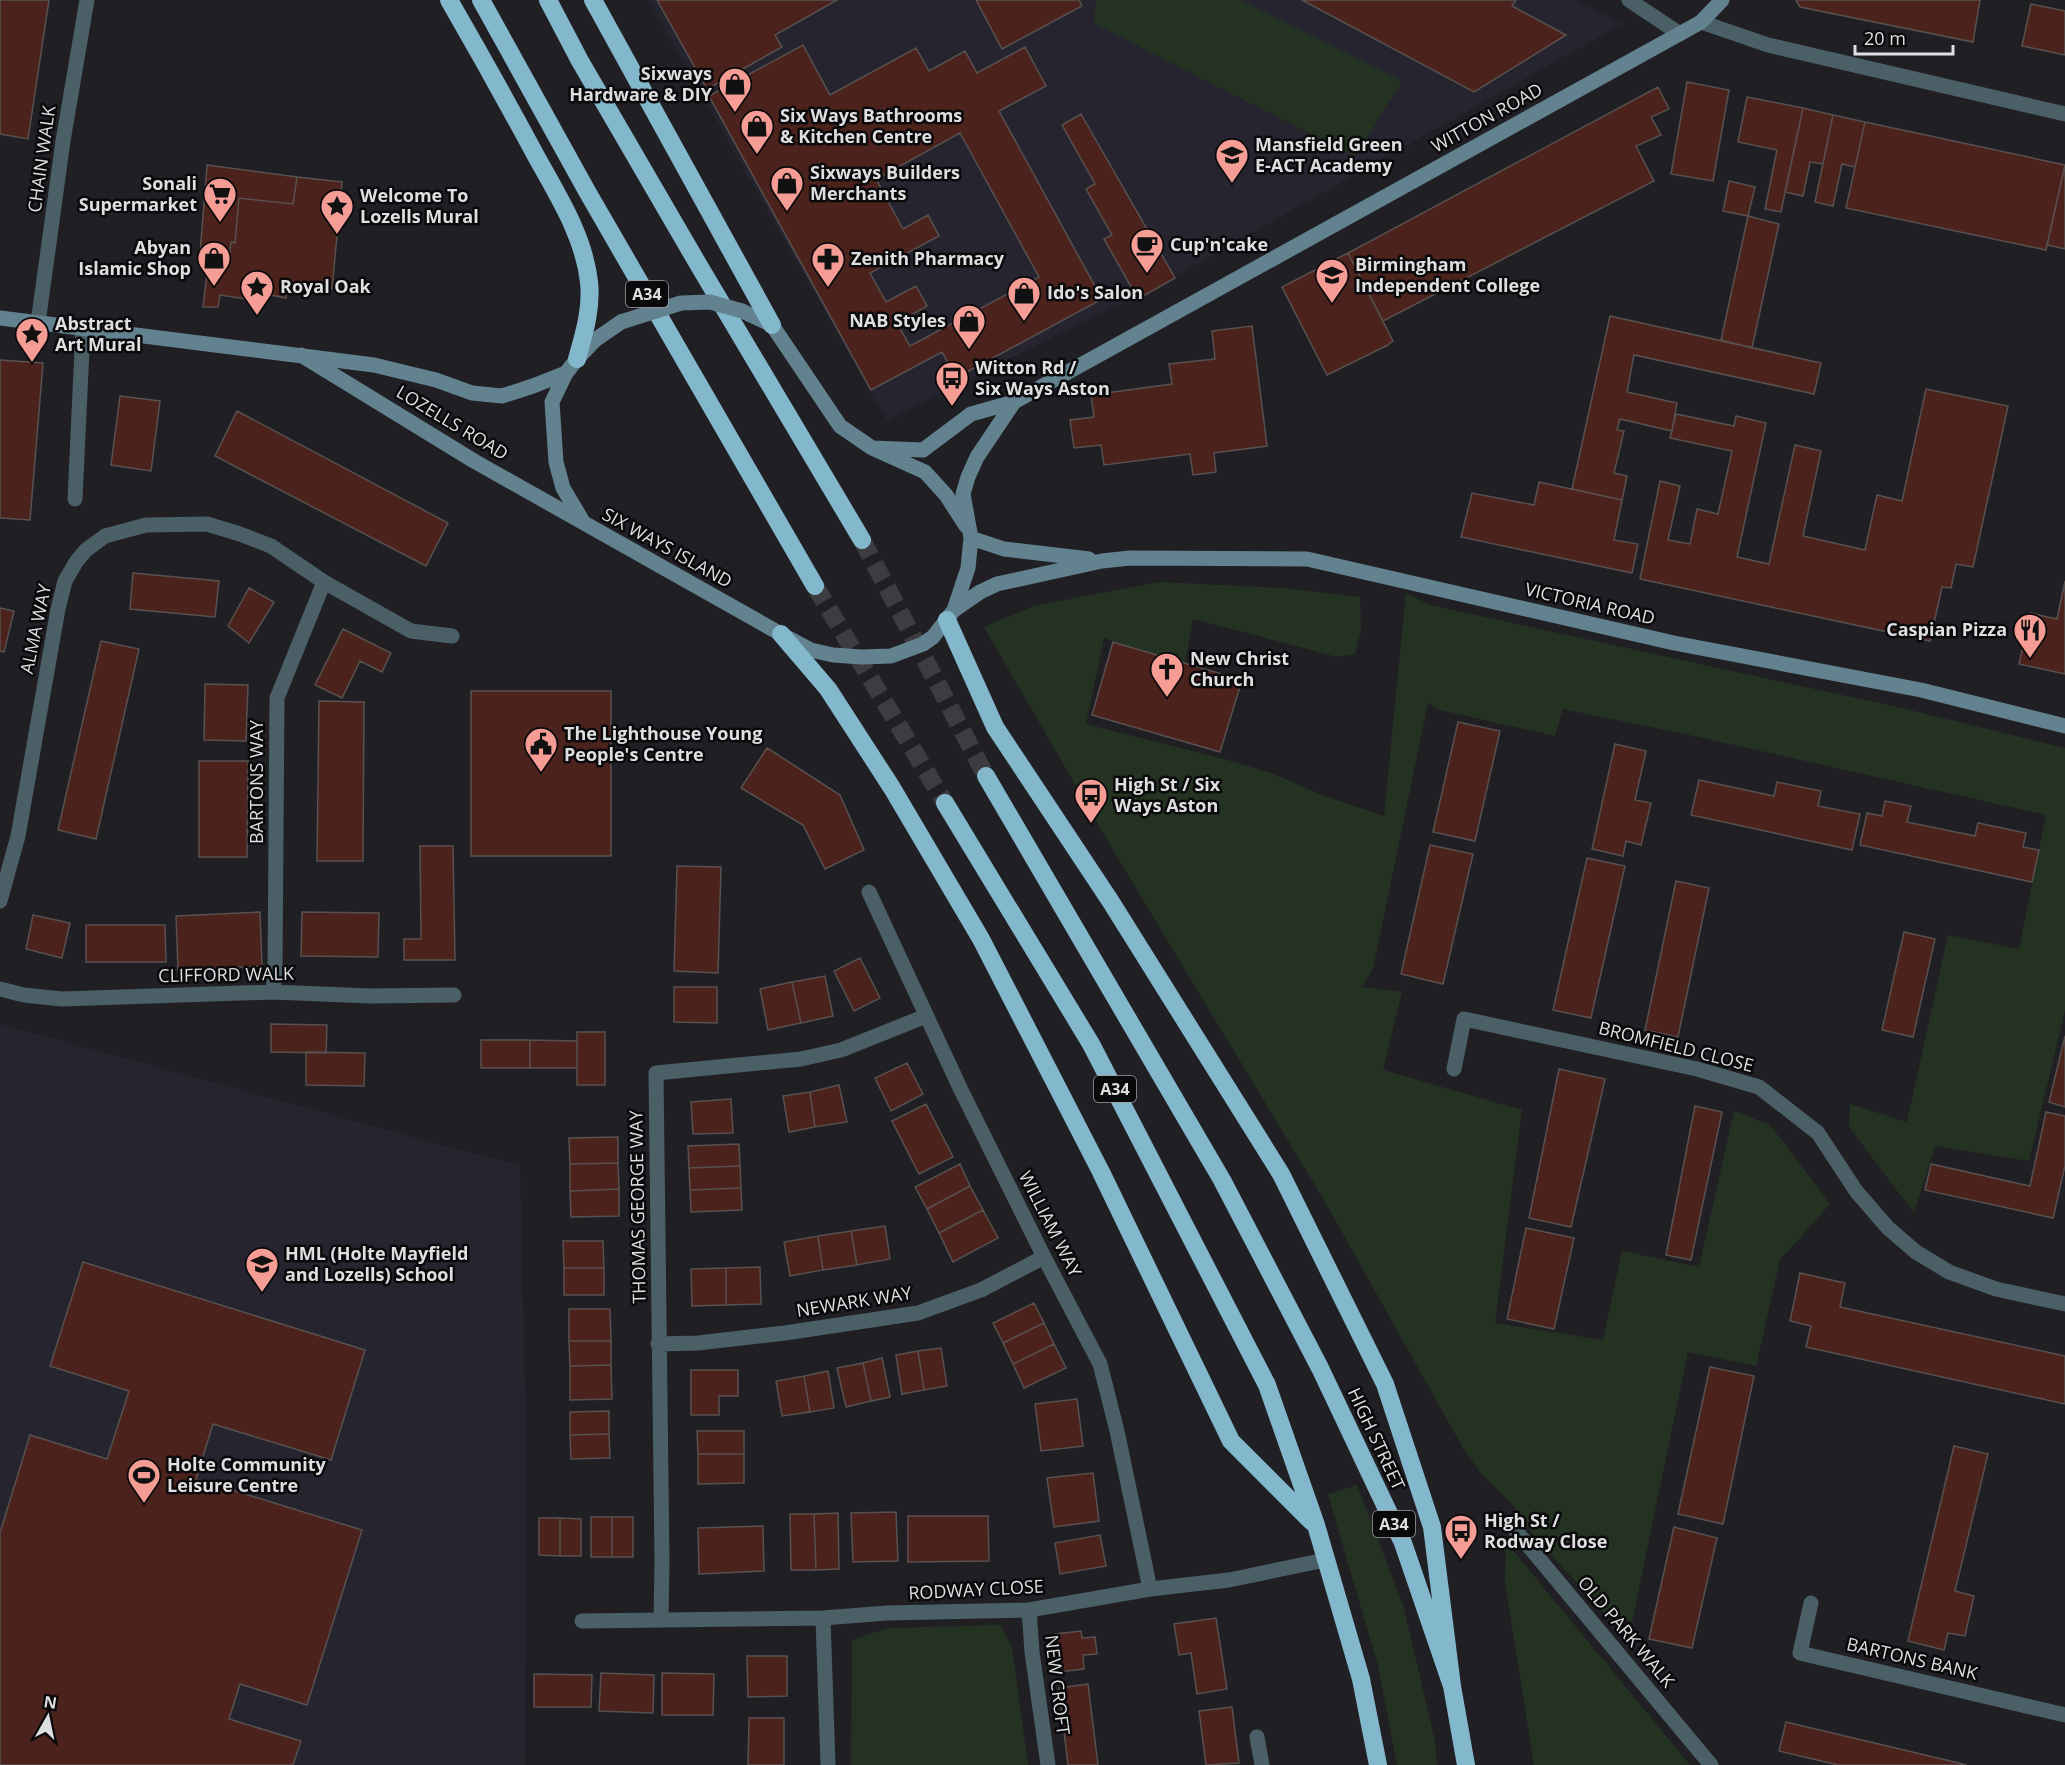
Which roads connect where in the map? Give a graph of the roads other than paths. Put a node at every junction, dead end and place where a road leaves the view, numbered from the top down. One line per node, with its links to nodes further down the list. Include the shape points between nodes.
1 (87, 0): 12 (street, CHAIN WALK)
2 (449, 0): 16 (highway, via 572,222 584,255 589,303)
3 (481, 0): 25 (highway, A34)
4 (548, 0): 22 (highway, via 692,254)
5 (593, 0): 13 (highway)
6 (1629, 0): 9 (street)
7 (1722, 0): 8 (main road, WITTON ROAD)
8 (1701, 22): 9 (main road, WITTON ROAD); 10 (street, via 1768,45)
9 (1680, 34): 17 (main road, WITTON ROAD)
10 (2065, 114)
11 (0, 318): 12 (main road, LOZELLS ROAD)
12 (38, 323): 14 (main road, LOZELLS ROAD)
13 (772, 325): 16 (main road, SIX WAYS ISLAND, bridge, via 710,302 681,303 621,322 596,340); 18 (main road, via 840,426)
14 (83, 328): 15 (main road, LOZELLS ROAD); 19 (street)
15 (301, 355): 16 (main road, LOZELLS ROAD, via 374,365 472,393 502,396 532,387); 20 (main road, LOZELLS ROAD)
16 (572, 366): 20 (main road, SIX WAYS ISLAND, via 552,402 556,462 563,488)
17 (1014, 402): 18 (main road, WITTON ROAD, via 972,414 923,450); 21 (main road, WITTON ROAD, via 976,457 968,477 963,494)
18 (872, 448): 21 (main road, via 925,472 946,495)
19 (75, 499)
20 (584, 523): 27 (main road, SIX WAYS ISLAND)
21 (970, 534): 23 (main road, VICTORIA ROAD, via 1004,549); 26 (main road, SIX WAYS ISLAND, via 968,568)
22 (862, 540)
23 (1102, 561): 26 (main road, VICTORIA ROAD, via 998,584 980,592); 29 (main road, VICTORIA ROAD, via 1307,559 1674,643 1921,690)
24 (324, 582): 28 (street, ALMA WAY, via 411,631); 33 (street, ALMA WAY, via 271,546 207,525 146,525 105,536 86,550 65,582 58,609 18,836); 35 (street, BARTONS WAY, via 277,698)
25 (816, 586)
26 (951, 615): 27 (main road, SIX WAYS ISLAND, via 923,644 891,656 833,655 811,650); 51 (highway, via 995,727 1111,902 1281,1174 1385,1384 1432,1527)
27 (781, 634): 42 (highway, via 828,689 981,939 1101,1172 1231,1441)
28 (452, 636)
29 (2065, 726)
30 (986, 776): 51 (highway, HIGH STREET / A34, via 1222,1180 1320,1368 1403,1544)
31 (945, 803): 42 (highway, A34, via 1091,1044 1267,1385)
32 (869, 892): 37 (street, WILLIAM WAY)
33 (0, 901)
34 (0, 989): 35 (street, CLIFFORD WALK, via 62,999)
35 (273, 992): 36 (street, CLIFFORD WALK)
36 (454, 995)
37 (926, 1016): 39 (street, WILLIAM WAY); 41 (street, THOMAS GEORGE WAY, via 841,1050 811,1057 656,1073)
38 (1454, 1069): 40 (street, BROMFIELD CLOSE, via 1464,1019 1697,1069 1759,1087 1818,1133 1856,1191 1888,1228 1916,1252 1949,1272)
39 (1044, 1257): 41 (street, NEWARK WAY, via 981,1290 918,1313 774,1334); 45 (street, WILLIAM WAY, via 1100,1364)
40 (2065, 1304)
41 (658, 1344): 49 (street, THOMAS GEORGE WAY)
42 (1316, 1525): 44 (highway, A34)
43 (1511, 1525): 59 (street, OLD PARK WALK)
44 (1325, 1560): 45 (street, RODWAY CLOSE, via 1229,1580); 57 (highway, A34, via 1361,1679)
45 (1150, 1589): 47 (street, RODWAY CLOSE)
46 (1811, 1603): 52 (street, BARTONS BANK, via 1800,1653)
47 (1029, 1610): 48 (street, RODWAY CLOSE); 55 (street, NEW CROFT)
48 (822, 1618): 49 (street, RODWAY CLOSE); 54 (street)
49 (661, 1620): 50 (street, RODWAY CLOSE)
50 (582, 1621)
51 (1452, 1686): 58 (highway, HIGH STREET / A34)
52 (2065, 1715)
53 (1257, 1737): 56 (street)
54 (828, 1765)
55 (1048, 1765)
56 (1262, 1765)
57 (1378, 1765)
58 (1466, 1765)
59 (1711, 1765)

